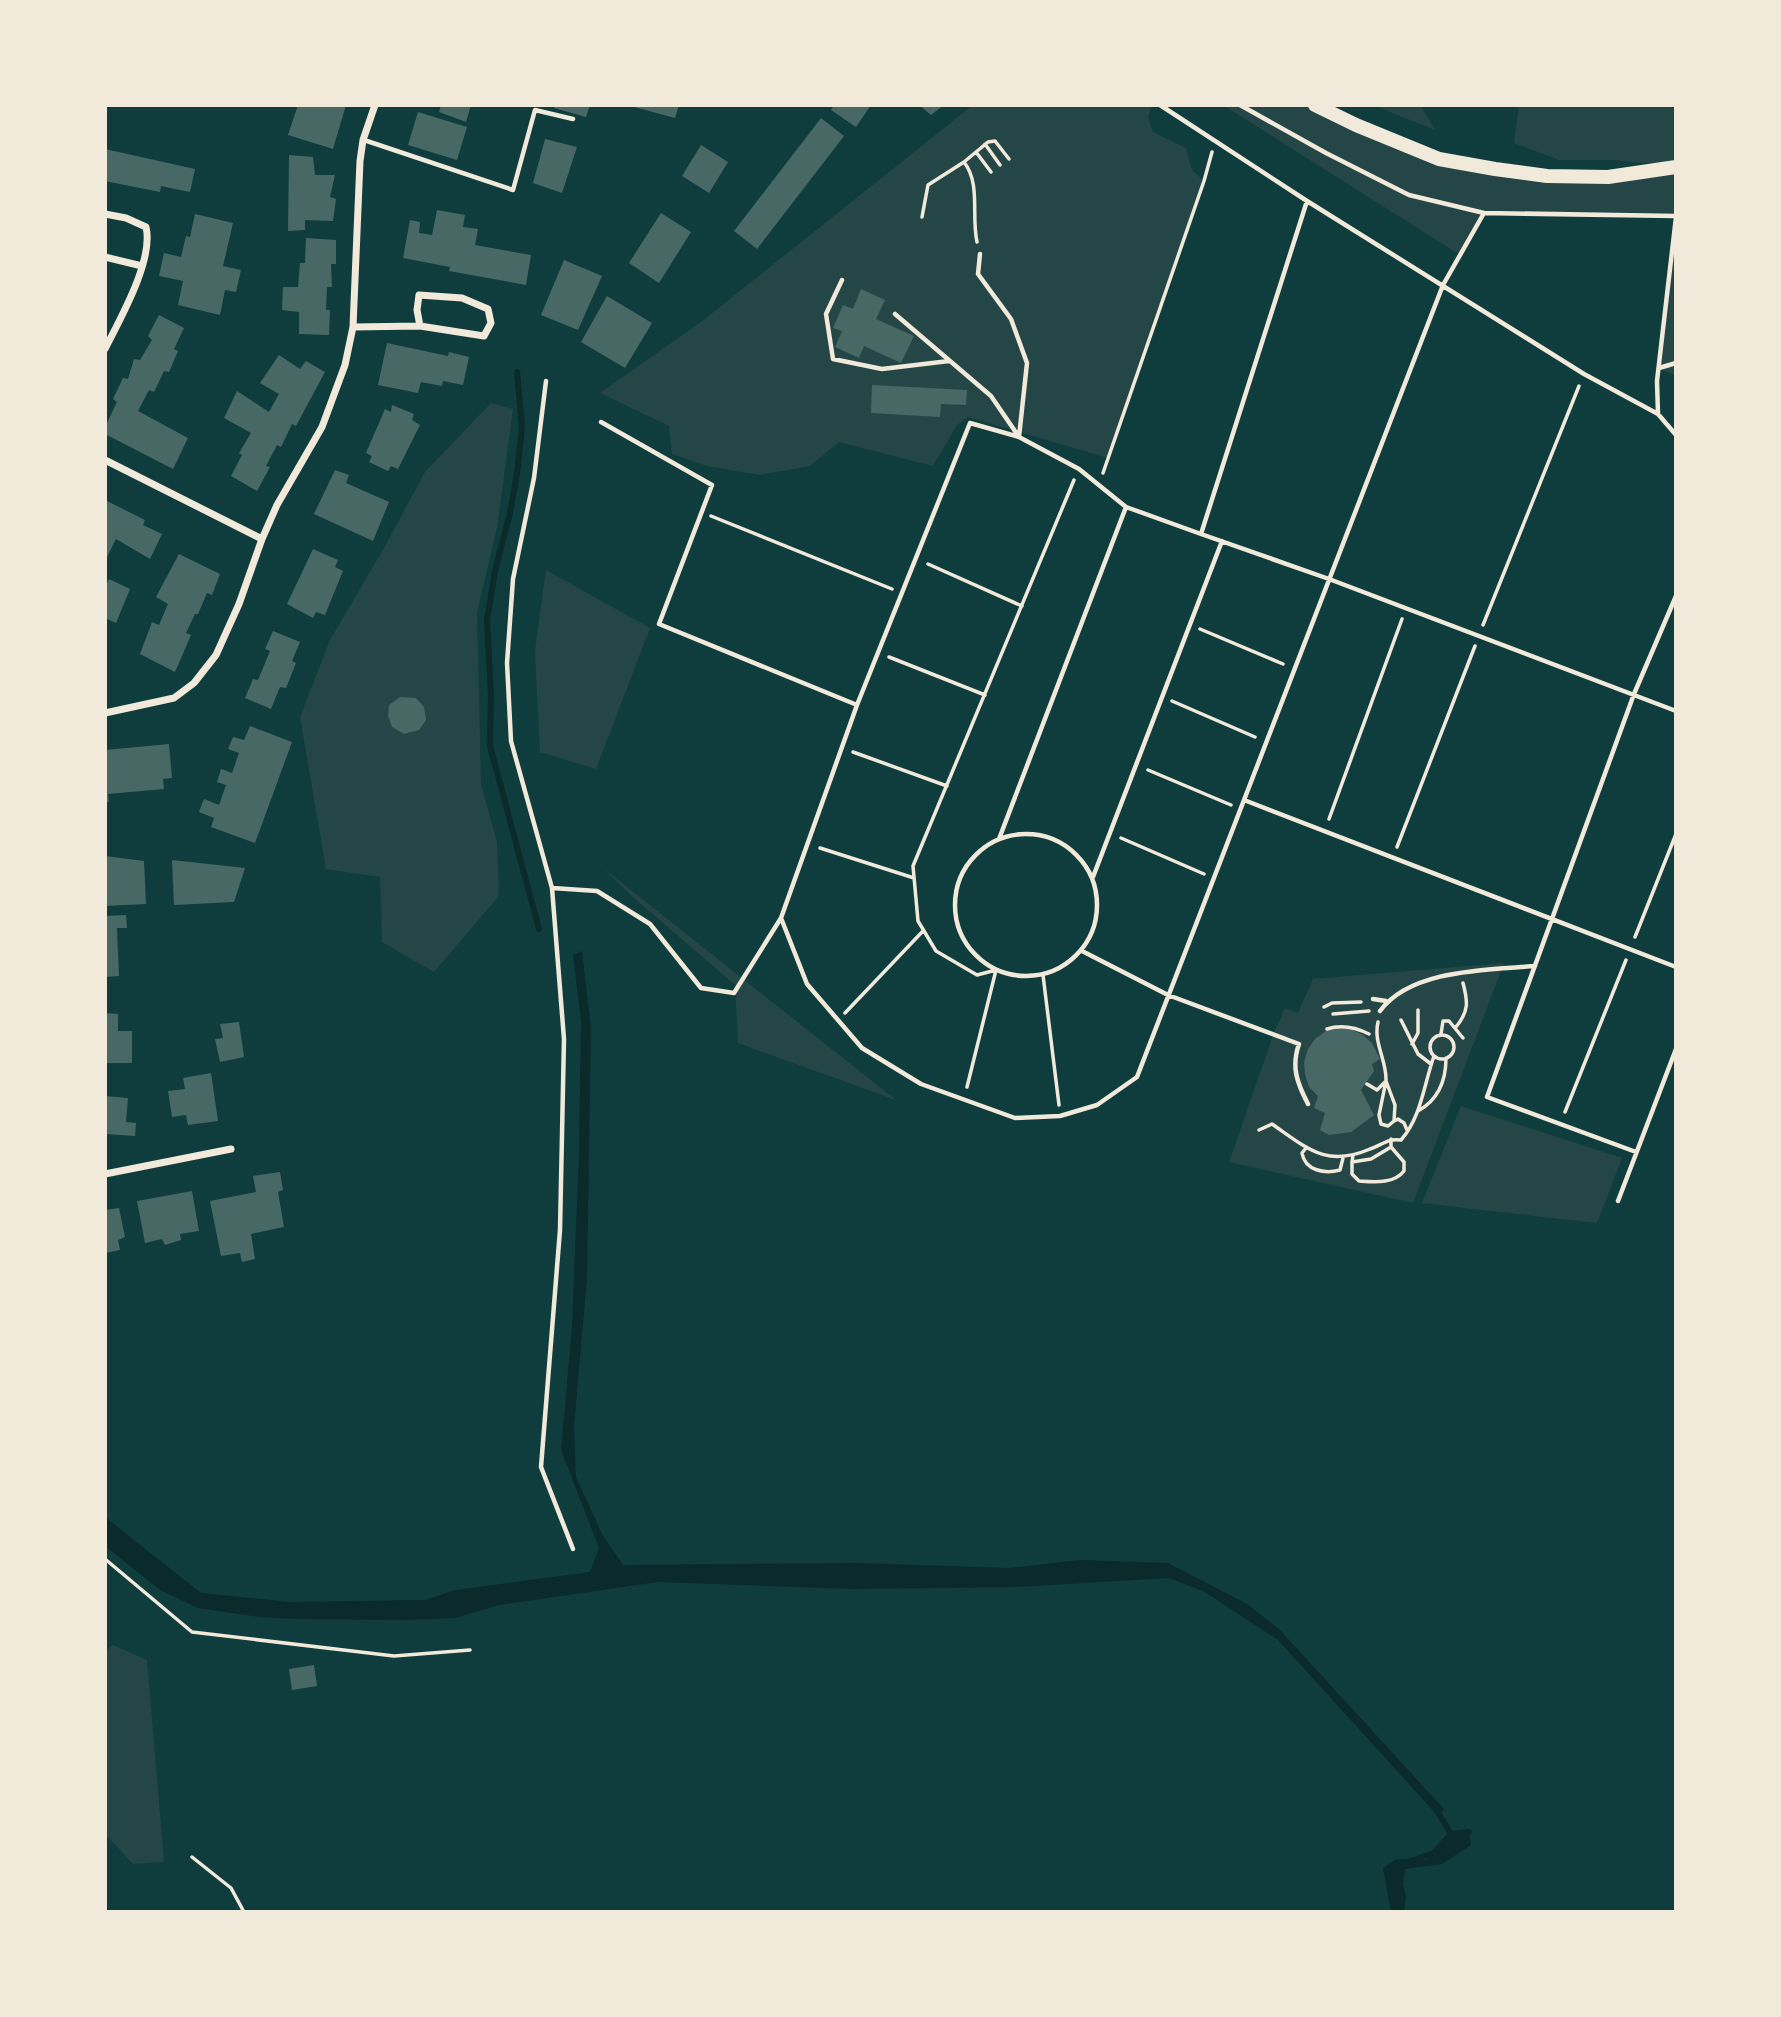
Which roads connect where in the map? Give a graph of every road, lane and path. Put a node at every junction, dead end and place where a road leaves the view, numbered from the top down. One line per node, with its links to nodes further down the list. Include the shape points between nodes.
1 (375, 105): 6 (street)
2 (1160, 105): 7 (lane)
3 (1240, 105): 16 (lane, via 1409,195)
4 (1315, 105): 13 (main road, via 1440,159 1495,169 1608,177)
5 (573, 119): 6 (lane, via 535,110 513,190)
6 (363, 140): 27 (street)
7 (1215, 140): 15 (lane); 40 (path)
8 (985, 144): 9 (path); 10 (path, via 995,141); 12 (path)
9 (976, 152): 11 (path); 14 (path)
10 (1009, 159)
11 (964, 162): 18 (path, via 928,185); 20 (path, via 973,174)
12 (1000, 165)
13 (1676, 167)
14 (991, 172)
15 (1307, 201): 24 (lane); 43 (lane)
16 (1483, 213): 19 (lane); 24 (lane)
17 (105, 214): 22 (street, via 146,227 149,239)
18 (922, 217)
19 (1676, 217): 31 (lane)
20 (980, 254): 37 (lane, via 978,274 1011,319 1027,363)
21 (105, 257): 22 (street)
22 (142, 266): 28 (street)
23 (842, 280): 29 (lane, via 826,314 833,359 882,369)
24 (1443, 285): 32 (lane); 47 (lane)
25 (895, 314): 29 (lane)
26 (420, 326): 26 (street, via 484,336 491,323 488,309 462,298 419,295); 27 (street)
27 (353, 327): 44 (street, via 345,365 322,427)
28 (105, 349)
29 (950, 361): 37 (lane, via 991,396)
30 (1676, 363): 31 (lane)
31 (1659, 368): 34 (lane)
32 (1584, 374): 34 (lane); 53 (path)
33 (545, 381): 77 (lane, via 534,478 513,579 507,663 511,741)
34 (1658, 414): 36 (lane)
35 (601, 422): 42 (lane, via 712,485)
36 (1676, 435)
37 (1019, 438): 39 (lane); 46 (lane, via 970,423)
38 (105, 460): 44 (street)
39 (1079, 469): 40 (lane); 50 (path)
40 (1099, 486): 41 (lane)
41 (1126, 506): 43 (lane); 71 (lane)
42 (702, 512): 48 (path); 59 (lane, via 659,624)
43 (1201, 534): 45 (lane)
44 (262, 539): 61 (street, via 216,655 194,683 174,698)
45 (1222, 541): 47 (lane); 52 (lane)
46 (914, 558): 48 (lane); 50 (path)
47 (1329, 579): 51 (lane); 55 (lane)
48 (901, 593): 54 (lane)
49 (1676, 596): 56 (lane)
50 (1022, 606): 57 (path)
51 (1406, 608): 53 (lane); 68 (path)
52 (1190, 625): 55 (path); 58 (lane)
53 (1479, 636): 56 (lane); 73 (path)
54 (877, 653): 57 (path); 59 (lane)
55 (1295, 669): 62 (lane)
56 (1634, 694): 60 (lane); 79 (lane)
57 (985, 695): 65 (path)
58 (1162, 697): 62 (path); 64 (lane)
59 (857, 705): 63 (lane)
60 (1676, 711)
61 (105, 713)
62 (1267, 742): 66 (lane)
63 (842, 748): 65 (path); 72 (lane)
64 (1136, 765): 67 (path); 69 (lane)
65 (947, 786): 74 (path, via 913,866)
66 (1244, 800): 67 (lane); 68 (lane)
67 (1241, 809): 76 (lane)
68 (1325, 831): 73 (lane)
69 (1109, 833): 75 (lane); 76 (path)
70 (1676, 834): 81 (path)
71 (999, 839): 75 (lane, via 1020,834 1064,844 1081,859); 85 (lane, via 979,852 964,870 956,892 956,916 963,938 977,957)
72 (808, 844): 74 (path); 78 (lane)
73 (1394, 857): 79 (lane)
74 (914, 878): 80 (path)
75 (1092, 878): 82 (lane, via 1097,916)
76 (1213, 878): 88 (lane)
77 (552, 888): 78 (lane, via 597,891 650,924 701,988 734,993); 127 (lane, via 564,1053 560,1230 541,1467)
78 (781, 918): 95 (lane, via 807,984)
79 (1552, 918): 81 (lane); 83 (lane)
80 (923, 931): 85 (path, via 936,951 977,975); 95 (path)
81 (1630, 950): 84 (lane); 114 (path)
82 (1082, 951): 87 (lane); 88 (lane)
83 (1535, 965): 86 (lane); 114 (lane, via 1487,1097)
84 (1676, 967)
85 (996, 971): 87 (lane, via 1019,977); 109 (path)
86 (1461, 974): 90 (lane, via 1418,981); 97 (path, via 1468,1001 1466,1015)
87 (1043, 975): 112 (path)
88 (1168, 995): 110 (lane, via 1299,1044 1295,1075); 112 (lane, via 1137,1077 1097,1105)
89 (1373, 999): 90 (lane); 91 (path)
90 (1387, 1001): 93 (lane)
91 (1324, 1007)
92 (1418, 1010): 102 (path, via 1418,1033)
93 (1380, 1011): 94 (path); 99 (path)
94 (1333, 1014)
95 (839, 1020): 109 (lane, via 863,1048 921,1084)
96 (1401, 1020): 102 (path)
97 (1456, 1027): 100 (path, via 1443,1021); 101 (path)
98 (1327, 1029): 99 (path, via 1349,1027 1367,1035)
99 (1376, 1029): 107 (path)
100 (1441, 1034): 104 (path, via 1429,1045); 105 (path, via 1454,1046)
101 (1463, 1038)
102 (1412, 1044): 106 (path)
103 (1676, 1049): 121 (lane)
104 (1434, 1056): 105 (path); 106 (path)
105 (1446, 1058): 111 (path, via 1446,1074 1436,1097)
106 (1431, 1064): 111 (path)
107 (1386, 1081): 108 (path, via 1377,1090); 113 (path, via 1395,1105); 113 (path, via 1379,1115 1381,1124 1388,1126)
108 (1367, 1084)
109 (963, 1100): 112 (lane, via 1015,1118)
110 (1308, 1104)
111 (1416, 1112): 116 (path)
112 (1060, 1116)
113 (1394, 1121): 116 (path, via 1404,1123)
114 (1560, 1124): 121 (lane)
115 (1259, 1130): 119 (path, via 1272,1124)
116 (1408, 1132): 117 (path, via 1401,1140)
117 (1391, 1139): 118 (path); 122 (path)
118 (1391, 1147): 124 (path, via 1371,1159); 124 (path, via 1404,1163 1399,1177 1359,1181 1352,1174)
119 (1306, 1148): 123 (path); 123 (path, via 1303,1160 1326,1172 1340,1170)
120 (231, 1149): 125 (street)
121 (1636, 1152): 126 (lane)
122 (1353, 1155): 123 (path); 124 (path)
123 (1343, 1158)
124 (1352, 1162)
125 (105, 1174)
126 (1618, 1201)
127 (573, 1549)
128 (105, 1559): 129 (path, via 192,1632 394,1656)
129 (470, 1650)
130 (192, 1857): 131 (path, via 231,1888)
131 (244, 1912)

